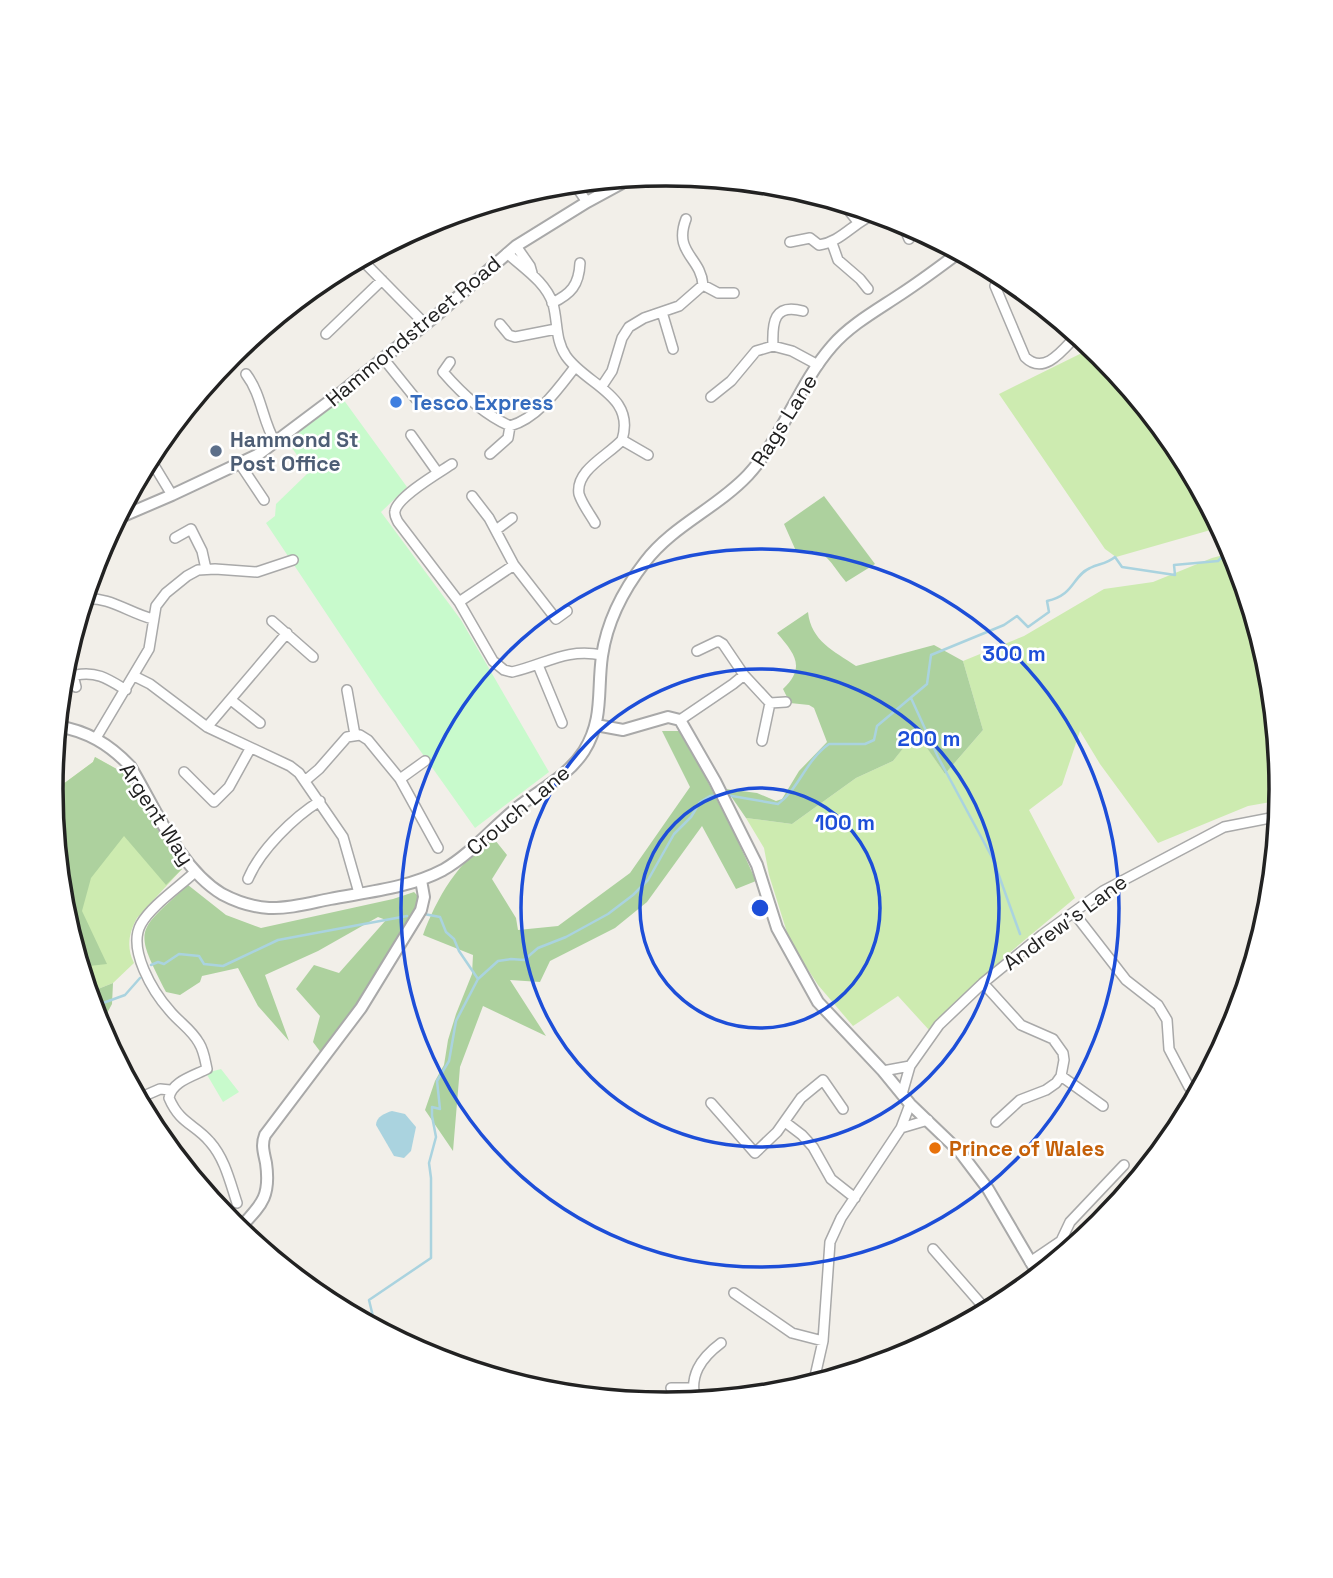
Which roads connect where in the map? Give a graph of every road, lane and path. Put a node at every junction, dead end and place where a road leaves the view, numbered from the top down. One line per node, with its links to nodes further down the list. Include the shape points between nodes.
1 (612, 189): 3 (street, Hammondstreet Road)
2 (580, 192): 3 (street)
3 (587, 202): 10 (street, Hammondstreet Road)
4 (854, 216): 7 (street)
5 (686, 219): 15 (street, via 683,245)
6 (864, 220): 7 (street)
7 (859, 222): 9 (street)
8 (790, 242): 9 (street, via 810,238 819,245)
9 (832, 243): 17 (street, via 838,260)
10 (511, 249): 19 (street); 22 (street, Hammondstreet Road)
11 (952, 258): 31 (street, Rags Lane, via 848,330)
12 (580, 263): 19 (street, via 573,289)
13 (367, 265): 14 (street)
14 (382, 280): 22 (street); 25 (street)
15 (703, 285): 18 (street, via 718,293); 21 (street, via 679,306)
16 (995, 286): 26 (street, via 1025,356 1033,363 1059,356)
17 (868, 289)
18 (734, 293)
19 (552, 303): 24 (street)
20 (803, 311): 27 (street, via 790,308 776,316)
21 (662, 312): 28 (street); 34 (street, via 627,330)
22 (425, 324): 29 (street, Hammondstreet Road)
23 (500, 324): 24 (street, via 515,337)
24 (556, 329): 32 (street, via 563,351)
25 (326, 334)
26 (1071, 342)
27 (773, 346): 31 (street); 35 (street, via 755,351 732,381)
28 (673, 349)
29 (383, 358): 36 (street); 40 (street, Hammondstreet Road)
30 (450, 362): 37 (street, via 443,372 461,393)
31 (818, 365): 65 (street, Rags Lane, via 750,473 657,547 637,572 617,608)
32 (575, 367): 34 (street); 37 (street, via 541,407)
33 (246, 374): 40 (street)
34 (602, 386): 39 (street, via 620,408)
35 (711, 397)
36 (416, 399)
37 (510, 426): 41 (street, via 508,438)
38 (411, 435): 46 (street)
39 (622, 440): 42 (street); 52 (street, via 589,469 580,484 580,497)
40 (275, 442): 43 (street, Hammondstreet Road)
41 (490, 454)
42 (649, 455)
43 (240, 464): 47 (street, Hammondstreet Road); 49 (street)
44 (452, 464): 46 (street)
45 (156, 468): 47 (street)
46 (438, 473): 59 (street, via 405,498 395,514)
47 (172, 495): 50 (street, Hammondstreet Road)
48 (472, 496): 53 (street)
49 (264, 499)
50 (130, 513)
51 (512, 518): 53 (street)
52 (595, 523)
53 (496, 530): 56 (street)
54 (175, 538): 57 (street, via 191,529)
55 (293, 560): 57 (street, via 257,572)
56 (514, 565): 59 (street); 60 (street, via 556,619)
57 (206, 569): 61 (street, via 187,576 166,593)
58 (94, 600): 61 (street, via 109,601)
59 (459, 602): 67 (street, via 502,675)
60 (567, 611)
61 (153, 619): 69 (street, via 152,643)
62 (272, 621): 63 (street)
63 (287, 633): 66 (street); 73 (street)
64 (698, 651): 68 (street, via 718,641)
65 (602, 655): 67 (street, via 569,653); 79 (street, Rags Lane)
66 (313, 657)
67 (538, 665): 78 (street)
68 (744, 675): 75 (street); 76 (street)
69 (134, 676): 71 (street); 80 (street)
70 (76, 687): 71 (street, via 76,675 89,672)
71 (126, 690): 83 (street)
72 (347, 691): 82 (street)
73 (231, 699): 77 (street); 80 (street)
74 (786, 702): 75 (street)
75 (770, 703): 84 (street)
76 (680, 720): 79 (street, via 668,717 623,730); 100 (street, via 757,865 777,928 818,1002)
77 (260, 723)
78 (562, 723)
79 (596, 725): 95 (street, Crouch Lane, via 584,751 567,771 458,859)
80 (207, 727): 85 (street)
81 (66, 729): 83 (street, Argent Way)
82 (355, 735): 88 (street, via 368,740); 89 (street, via 344,739)
83 (96, 738): 93 (street, Argent Way, via 130,765)
84 (762, 741)
85 (250, 749): 87 (street, via 229,787 214,802); 89 (street, via 290,766)
86 (425, 761): 88 (street)
87 (184, 772)
88 (400, 779): 92 (street)
89 (306, 780): 90 (street)
90 (320, 801): 94 (street, via 293,819 266,849); 96 (street, via 343,836)
91 (1269, 818): 97 (street, Andrew's Lane, via 1224,827 1098,894)
92 (438, 848)
93 (195, 872): 96 (street, Argent Way, via 226,896 261,907 282,908); 102 (street, via 143,920 137,932 143,967 169,1011 200,1044 207,1069)
94 (248, 879)
95 (421, 880): 96 (street, Argent Way); 117 (street, via 421,909 378,982 265,1135 269,1183 260,1206)
96 (359, 893)
97 (1074, 913): 98 (street, Andrew's Lane); 103 (street, via 1126,980 1158,1005 1167,1020 1169,1048)
98 (983, 983): 99 (street, Andrew's Lane, via 939,1024); 101 (street, via 1021,1025 1058,1045 1064,1060)
99 (910, 1066): 100 (street); 104 (street, Andrew's Lane)
100 (883, 1071): 104 (street)
101 (1061, 1076): 108 (street); 112 (street, via 1046,1090 1011,1106)
102 (170, 1090): 105 (street); 116 (street, via 169,1098 181,1118 216,1151)
103 (1190, 1090)
104 (902, 1094): 107 (street)
105 (146, 1095)
106 (711, 1103): 111 (street, via 755,1153)
107 (910, 1104): 110 (street); 113 (street)
108 (1102, 1106)
109 (843, 1109): 111 (street, via 823,1080 794,1105)
110 (928, 1120): 113 (street); 119 (street, via 988,1189)
111 (785, 1122): 115 (street, via 813,1147 831,1179)
112 (996, 1122)
113 (901, 1128): 115 (street)
114 (1124, 1165): 119 (street, via 1069,1222 1061,1241)
115 (855, 1198): 123 (street, via 830,1242)
116 (237, 1203)
117 (246, 1221)
118 (933, 1249): 122 (street)
119 (1030, 1262): 120 (street)
120 (1034, 1268)
121 (734, 1293): 123 (street, via 792,1333)
122 (982, 1304)
123 (823, 1341): 125 (street)
124 (722, 1343): 127 (street, via 699,1365)
125 (816, 1374)
126 (671, 1388): 127 (street)
127 (693, 1388): 128 (street)
128 (694, 1391)

